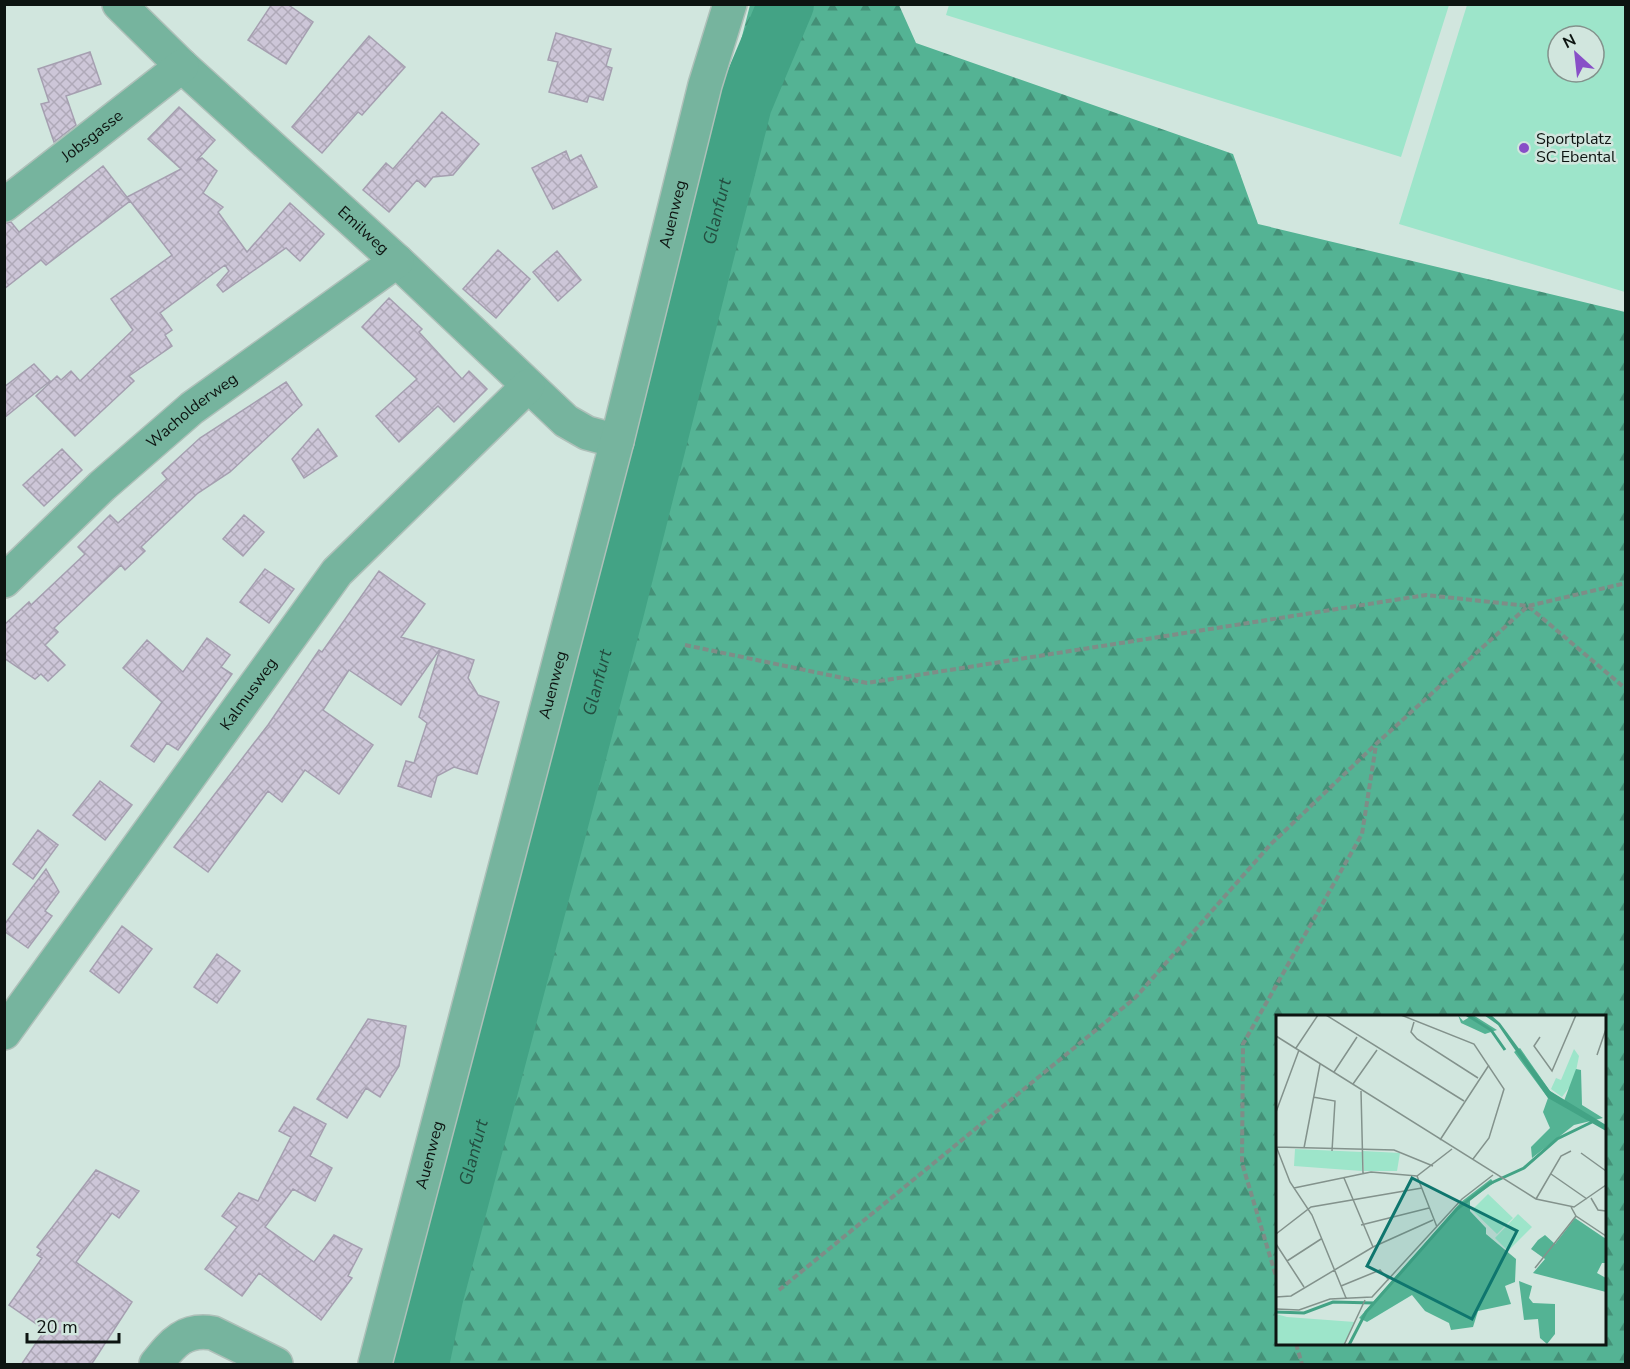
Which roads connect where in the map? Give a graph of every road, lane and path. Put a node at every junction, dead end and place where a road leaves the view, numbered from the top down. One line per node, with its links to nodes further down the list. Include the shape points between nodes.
1 (119, 4): 3 (street, Emilweg)
2 (730, 4): 7 (street, Auenweg, via 705,85)
3 (182, 66): 4 (street, Jobsgasse); 5 (street, Emilweg)
4 (4, 205)
5 (396, 261): 6 (street, Emilweg); 8 (street, Wacholderweg, via 192,408 102,486)
6 (528, 386): 7 (street, Emilweg, via 566,421 586,433); 14 (street, Kalmusweg, via 337,572)
7 (617, 441): 20 (street, Auenweg)
8 (4, 581)
9 (1626, 583): 10 (path)
10 (1528, 606): 11 (path, via 1426,596 867,683); 12 (path); 13 (path)
11 (685, 645)
12 (1626, 690)
13 (1376, 744): 15 (path, via 1362,834 1243,1044 1242,1163); 16 (path, via 1271,844 1135,998)
14 (4, 1033)
15 (1276, 1276)
16 (779, 1290)
17 (1296, 1345): 21 (path)
18 (156, 1365): 19 (street, via 179,1338 201,1331 213,1333)
19 (276, 1365)
20 (375, 1365)
21 (1302, 1365)

